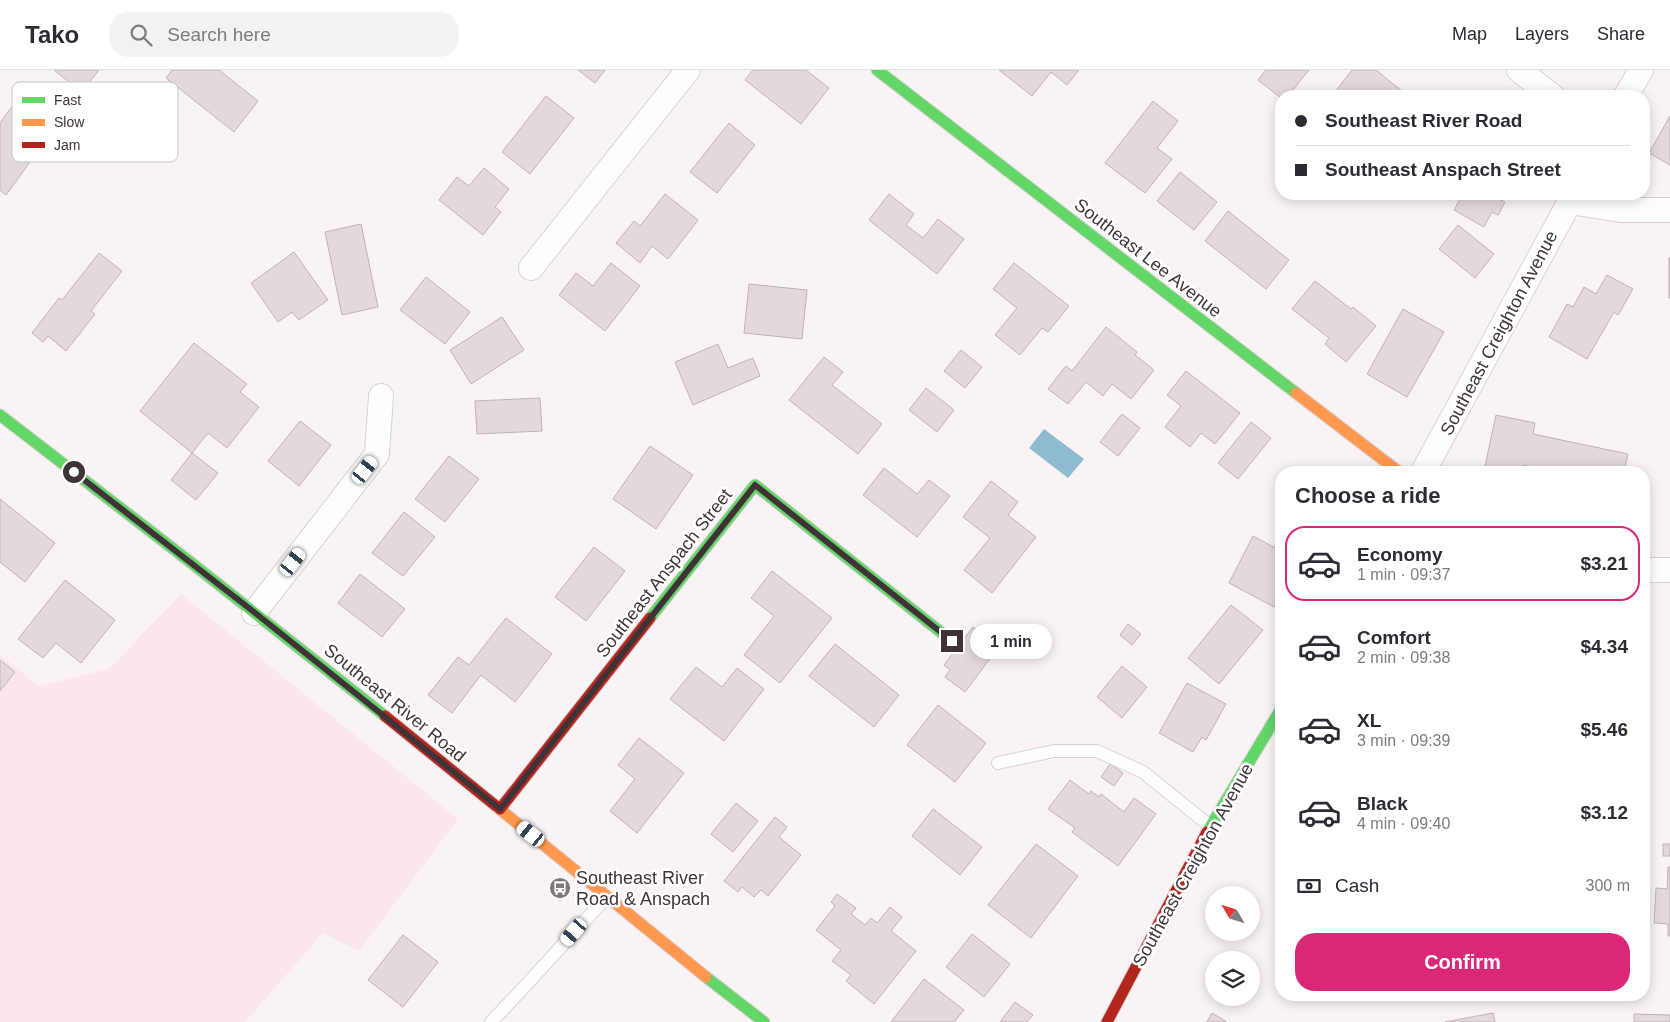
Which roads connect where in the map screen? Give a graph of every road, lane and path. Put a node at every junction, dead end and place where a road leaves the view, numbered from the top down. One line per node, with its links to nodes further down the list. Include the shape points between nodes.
1 (688, 70): 10 (street)
2 (877, 70): 13 (street, Southeast Lee Avenue)
3 (1519, 70): 5 (street)
4 (1641, 70): 6 (street)
5 (1544, 90)
6 (1629, 90)
7 (1571, 200): 14 (street, Southeast Creighton Avenue)
8 (1580, 200): 9 (street, via 1621,210)
9 (1670, 210)
10 (531, 268)
11 (381, 396): 17 (street, via 377,454)
12 (0, 416): 17 (street, Southeast River Road)
13 (1391, 466)
14 (1427, 466)
15 (1670, 570): 16 (street)
16 (1650, 573)
17 (254, 612): 21 (street, Southeast River Road)
18 (952, 641): 21 (street, Southeast Anspach Street, via 755,485)
19 (1275, 719): 22 (street, Southeast Creighton Avenue)
20 (998, 763): 22 (lane, via 1054,751 1097,751 1143,772)
21 (500, 809): 23 (street, Southeast River Road)
22 (1210, 826): 26 (street, Southeast Creighton Avenue)
23 (607, 897): 24 (lane); 25 (street, Southeast River Road)
24 (491, 1022)
25 (764, 1022)
26 (1106, 1022)

